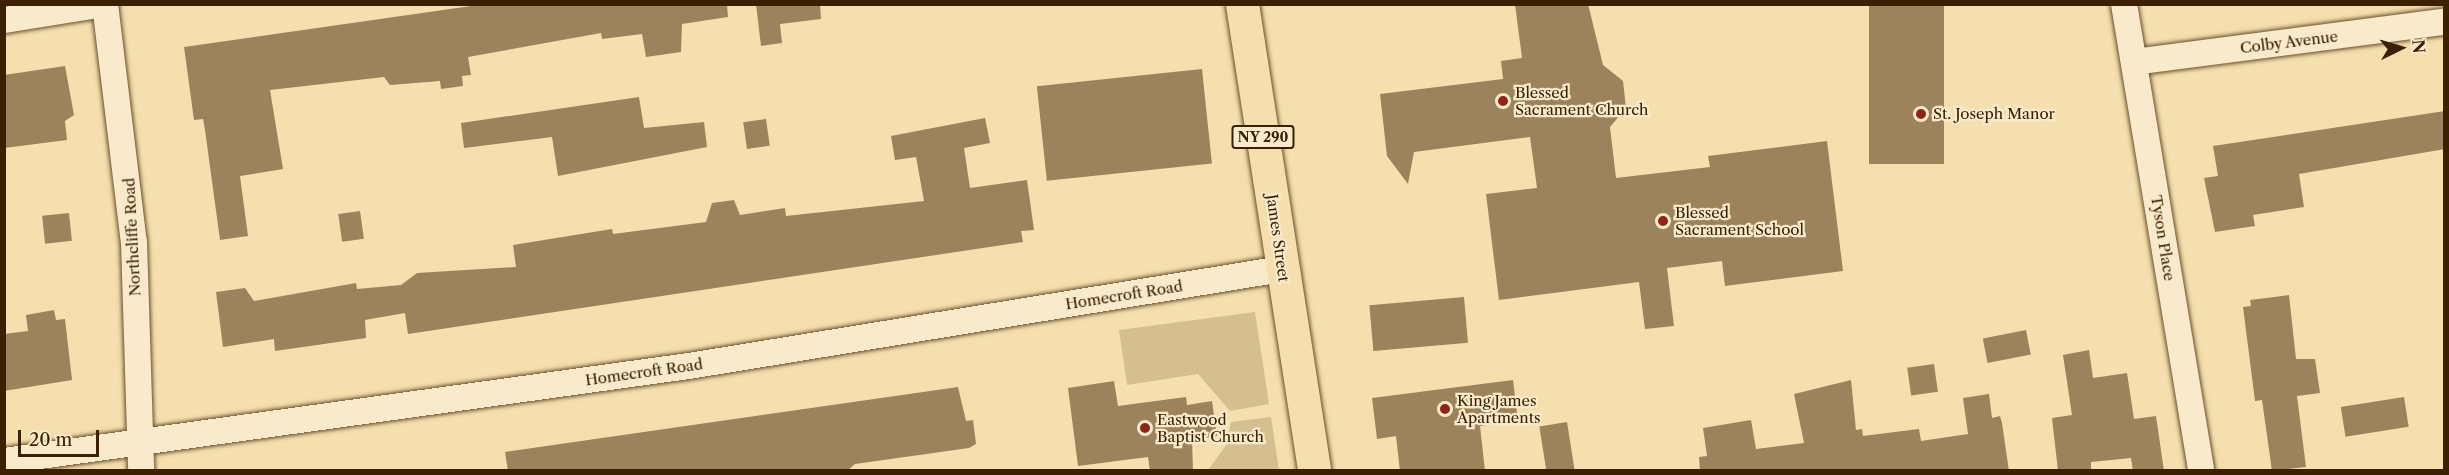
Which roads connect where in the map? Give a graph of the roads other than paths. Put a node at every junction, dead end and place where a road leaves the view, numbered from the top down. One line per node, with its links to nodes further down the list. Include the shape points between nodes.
1 (104, 4): 4 (street); 8 (street, Northcliffe Road, via 134,242)
2 (1242, 4): 7 (main road, James Street / NY 290)
3 (2124, 4): 6 (street, Tyson Place)
4 (4, 20)
5 (2445, 22): 6 (street, Colby Avenue)
6 (2134, 62): 12 (street, Tyson Place)
7 (1282, 269): 8 (street, Homecroft Road, via 689,366); 11 (main road, James Street / NY 290)
8 (140, 441): 9 (street, Homecroft Road); 10 (street, Northcliffe Road)
9 (4, 460)
10 (141, 471)
11 (1314, 471)
12 (2201, 471)

